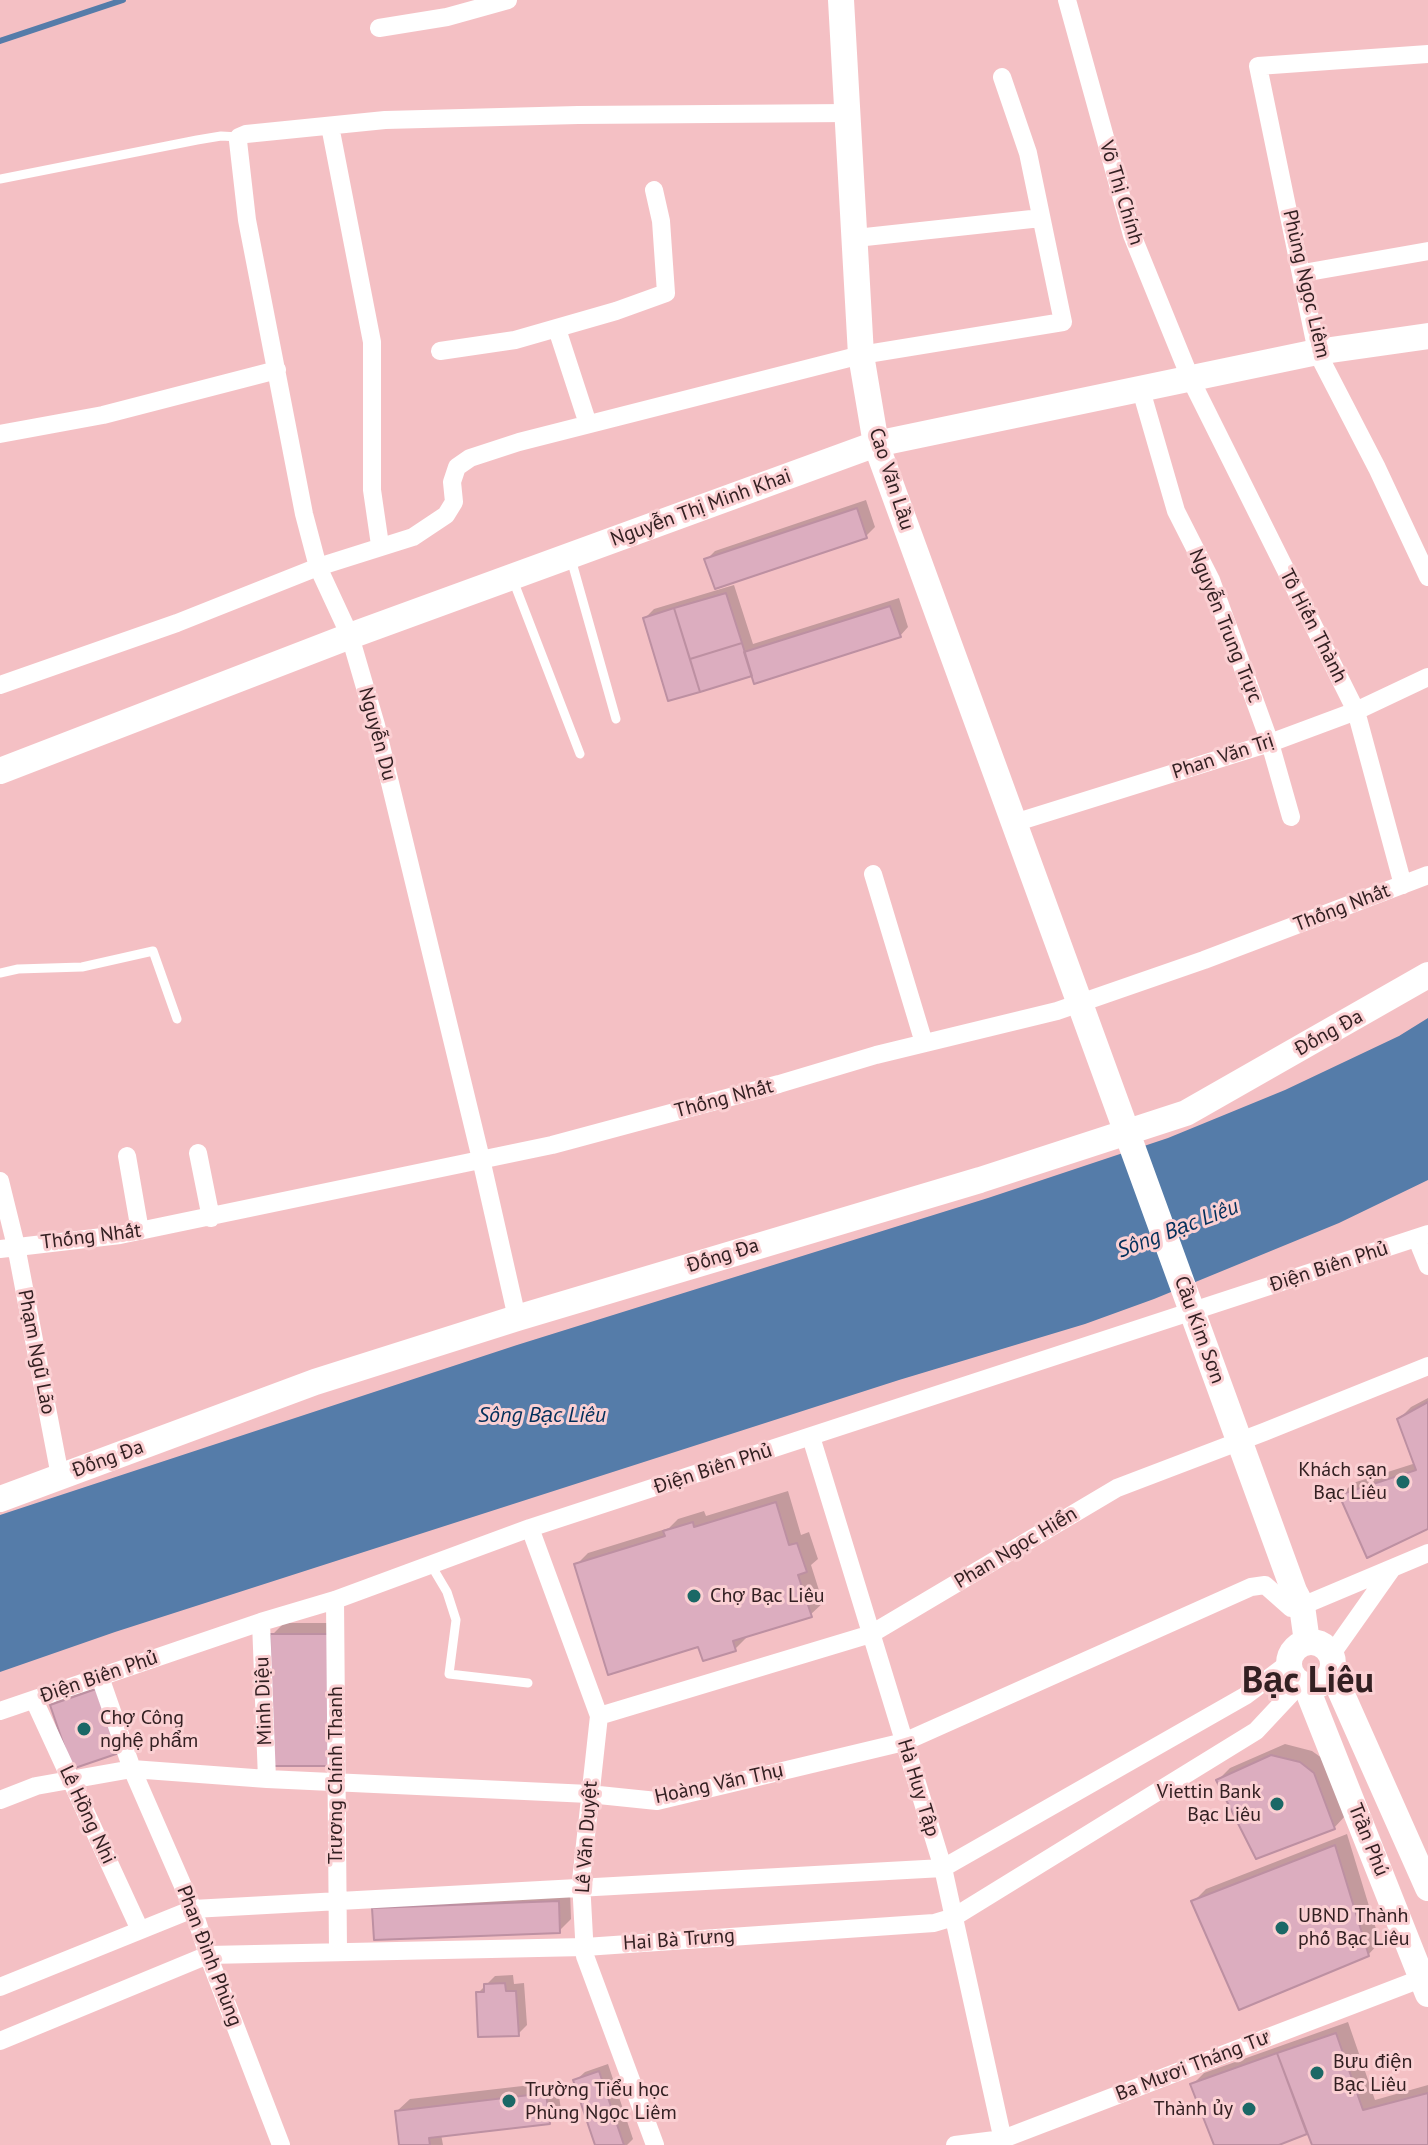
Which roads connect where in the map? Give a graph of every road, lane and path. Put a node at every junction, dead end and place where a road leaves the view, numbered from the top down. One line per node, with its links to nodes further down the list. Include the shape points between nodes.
1 (508, 0): 4 (street)
2 (841, 0): 7 (main road, Cao Văn Lầu)
3 (1067, 0): 22 (street, Võ Thị Chính, via 1132,235)
4 (379, 28)
5 (1428, 54): 15 (street, Phùng Ngọc Liêm, via 1258,66)
6 (1002, 77): 12 (street, via 1028,153)
7 (849, 113): 8 (street, via 511,116); 13 (main road, Cao Văn Lầu)
8 (330, 126): 9 (street); 27 (street, via 372,342 372,490)
9 (238, 144): 10 (lane, via 221,136); 21 (street, Nguyễn Du, via 247,220)
10 (0, 179)
11 (654, 190): 16 (street, via 666,293)
12 (1041, 218): 13 (street); 20 (street, via 1063,322)
13 (856, 238): 20 (main road, Cao Văn Lầu)
14 (1428, 251): 15 (street)
15 (1303, 273): 19 (street, Phùng Ngọc Liêm)
16 (557, 329): 18 (street); 24 (street)
17 (1428, 336): 19 (main road, Nguyễn Thị Minh Khai)
18 (440, 351)
19 (1317, 352): 22 (main road, Nguyễn Thị Minh Khai); 31 (street, Phùng Ngọc Liêm)
20 (861, 355): 24 (street); 26 (main road, Cao Văn Lầu)
21 (277, 370): 25 (street, via 103,415); 29 (street, Nguyễn Du)
22 (1191, 380): 23 (main road, Nguyễn Thị Minh Khai); 35 (street, Tô Hiến Thành)
23 (1141, 390): 26 (main road, Nguyễn Thị Minh Khai); 37 (street, Nguyễn Trung Trực, via 1176,511 1211,580)
24 (588, 424): 27 (street, via 470,458 457,467 454,502 446,515 413,537)
25 (0, 434)
26 (876, 444): 28 (main road, Nguyễn Thị Minh Khai); 41 (main road, Cao Văn Lầu)
27 (380, 545): 29 (street)
28 (570, 556): 30 (main road, Nguyễn Thị Minh Khai); 36 (lane)
29 (318, 567): 32 (street, Nguyễn Du); 34 (street)
30 (511, 577): 32 (main road, Nguyễn Thị Minh Khai); 38 (lane)
31 (1428, 577)
32 (350, 636): 39 (main road, Nguyễn Thị Minh Khai); 52 (street, Nguyễn Du)
33 (1428, 677): 35 (street, Phan Văn Trị)
34 (0, 685)
35 (1356, 711): 37 (street, Phan Văn Trị); 44 (street, Tô Hiến Thành)
36 (616, 719)
37 (1270, 743): 40 (street, Nguyễn Trung Trực); 41 (street, Phan Văn Trị)
38 (580, 754)
39 (0, 771)
40 (1291, 817)
41 (1014, 823): 45 (main road, Cao Văn Lầu)
42 (873, 874): 49 (street)
43 (1428, 875): 44 (street, Thống Nhất)
44 (1403, 885): 49 (street, Thống Nhất, via 1057,1011)
45 (1038, 888): 68 (main road, Cầu Kim Sơn)
46 (0, 973): 48 (lane, via 82,967 153,951)
47 (1428, 975): 59 (main road, Đống Đa, via 1186,1113)
48 (177, 1019)
49 (924, 1043): 52 (street, Thống Nhất, via 552,1145)
50 (198, 1153): 54 (street)
51 (127, 1156): 55 (street)
52 (481, 1159): 54 (street, Thống Nhất); 59 (street, Nguyễn Du)
53 (0, 1181): 57 (street, Phạm Ngũ Lão)
54 (211, 1218): 55 (street, Thống Nhất)
55 (140, 1231): 57 (street, Thống Nhất)
56 (1423, 1236): 58 (street); 61 (street, Điện Biên Phủ)
57 (8, 1248): 62 (street, Phạm Ngũ Lão)
58 (1428, 1266)
59 (517, 1318): 62 (main road, Đống Đa, via 315,1382)
60 (1428, 1366): 71 (street, Phan Ngọc Hiển, via 1117,1488)
61 (811, 1437): 64 (street, Điện Biên Phủ); 71 (street, Hà Huy Tập)
62 (60, 1476): 63 (main road, Đống Đa)
63 (0, 1498)
64 (530, 1528): 66 (street, Điện Biên Phủ); 79 (street, Lê Văn Duyệt)
65 (1428, 1553): 67 (street)
66 (431, 1565): 69 (street, Điện Biên Phủ); 76 (lane, via 456,1620 449,1674)
67 (1391, 1570): 68 (street); 73 (street)
68 (1298, 1598): 72 (main road); 80 (street, Hoàng Văn Thụ, via 1291,1608 1265,1585 1251,1587)
69 (335, 1600): 70 (street, Điện Biên Phủ); 84 (street, Trương Chính Thanh)
70 (261, 1622): 74 (street, Điện Biên Phủ); 83 (street, Minh Diệu)
71 (871, 1634): 79 (street, Phan Ngọc Hiển); 80 (street, Hà Huy Tập)
72 (1307, 1642): 73 (main road, via 1322,1645); 75 (main road, via 1294,1649)
73 (1331, 1663): 75 (main road, via 1320,1684); 88 (main road, Trần Phú)
74 (100, 1677): 77 (street, Điện Biên Phủ); 81 (street, Phan Đình Phùng)
75 (1298, 1678): 87 (street, via 1245,1696); 92 (street, Hai Bà Trưng, via 1256,1731); 97 (main road, Trần Phú)
76 (528, 1683)
77 (34, 1700): 78 (street, Điện Biên Phủ); 82 (street, Lê Hồng Nhi)
78 (0, 1711)
79 (599, 1716): 85 (street, Lê Văn Duyệt)
80 (904, 1742): 85 (street, Hoàng Văn Thụ, via 657,1801); 87 (street, Hà Huy Tập)
81 (132, 1769): 82 (street, Hoàng Văn Thụ); 83 (street, Hoàng Văn Thụ); 91 (street, Phan Đình Phùng)
82 (70, 1779): 86 (street, Hoàng Văn Thụ); 93 (street, Lê Hồng Nhi)
83 (267, 1779): 84 (street, Hoàng Văn Thụ)
84 (337, 1782): 85 (street, Hoàng Văn Thụ); 90 (street, Trương Chính Thanh)
85 (589, 1794): 89 (street, Lê Văn Duyệt)
86 (0, 1800)
87 (943, 1868): 89 (street); 92 (street, Hà Huy Tập)
88 (1428, 1888)
89 (582, 1889): 90 (street); 94 (street, Lê Văn Duyệt)
90 (337, 1900): 91 (street); 95 (street, Trương Chính Thanh)
91 (193, 1909): 93 (street); 96 (street, Phan Đình Phùng)
92 (954, 1917): 94 (street, Hai Bà Trưng, via 934,1923); 100 (street, Hà Huy Tập)
93 (140, 1930): 98 (street)
94 (585, 1947): 95 (street, Hai Bà Trưng); 102 (street, Lê Văn Duyệt)
95 (338, 1951): 96 (street, Hai Bà Trưng)
96 (208, 1955): 99 (street, Hai Bà Trưng); 101 (street, Phan Đình Phùng)
97 (1426, 1983): 100 (street, Ba Mươi Tháng Tư)
98 (0, 1987)
99 (0, 2041)
100 (1004, 2142): 103 (street, Ba Mươi Tháng Tư)
101 (281, 2145)
102 (655, 2145)
103 (955, 2145)

